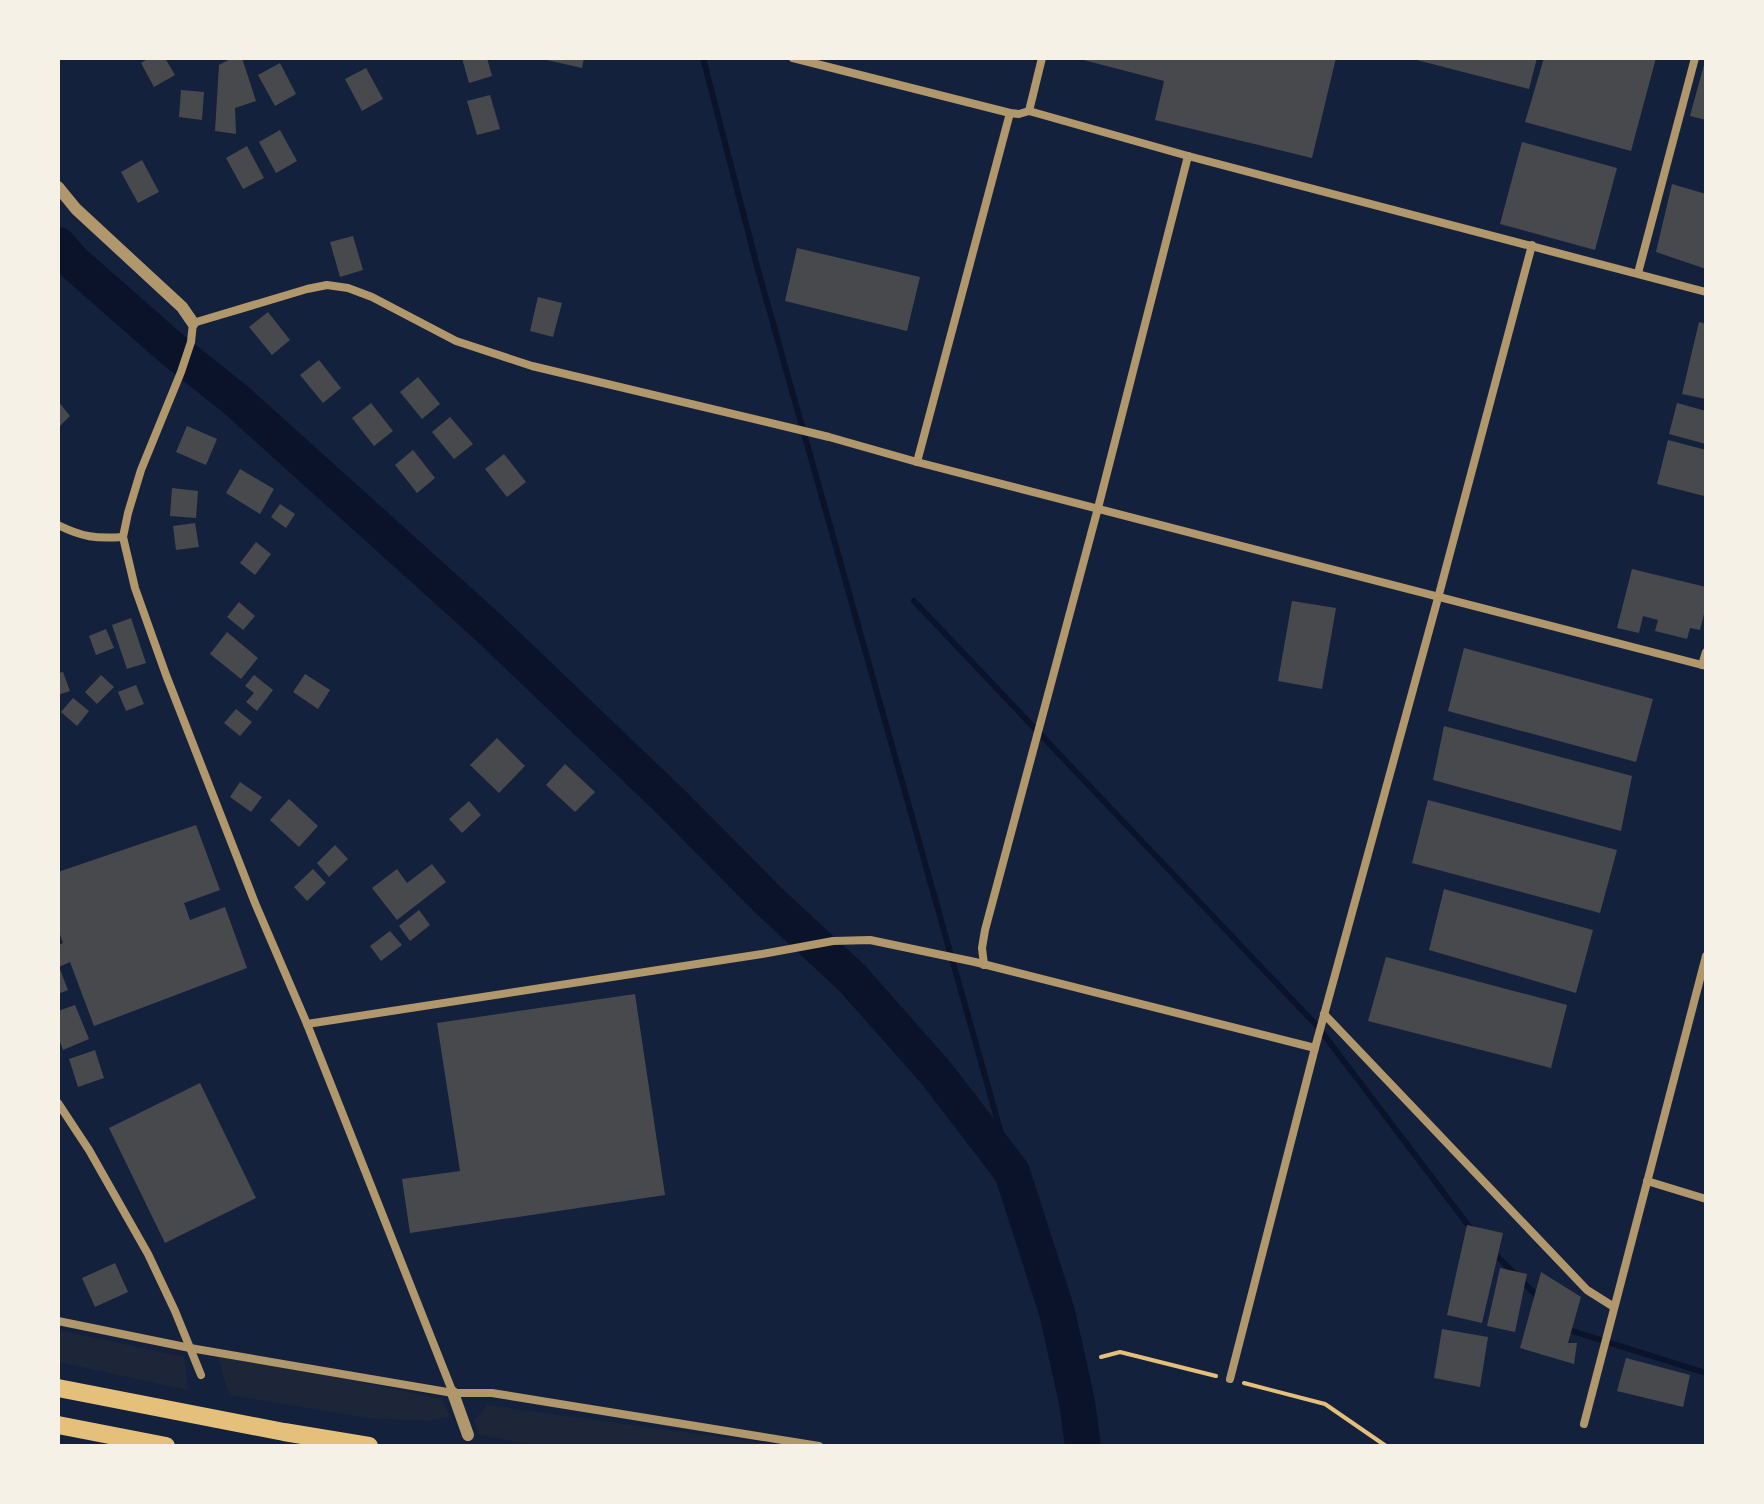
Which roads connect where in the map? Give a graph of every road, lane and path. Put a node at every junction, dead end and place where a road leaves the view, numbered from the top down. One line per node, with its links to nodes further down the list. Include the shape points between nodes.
1 (793, 58): 4 (street)
2 (1042, 58): 5 (street)
3 (1695, 58): 10 (street)
4 (830, 62): 6 (street)
5 (1029, 111): 6 (street); 7 (street)
6 (1010, 113): 13 (street)
7 (1188, 156): 9 (street); 14 (street)
8 (58, 187): 12 (street)
9 (1532, 245): 10 (street); 17 (street)
10 (1638, 273): 11 (street)
11 (1706, 292)
12 (193, 323): 13 (street, via 307,289 348,288 456,341 532,366); 16 (street, via 191,342 141,470)
13 (917, 462): 14 (street)
14 (1098, 508): 17 (street); 21 (street)
15 (58, 525): 16 (street, via 88,537)
16 (123, 537): 23 (street, via 166,675)
17 (1438, 598): 19 (street); 22 (street)
18 (1706, 652): 19 (street)
19 (1704, 666)
20 (1706, 956): 26 (street)
21 (980, 963): 23 (street, via 870,940 833,941); 24 (street)
22 (1324, 1014): 24 (street); 28 (street, via 1587,1290)
23 (307, 1024): 35 (street)
24 (1315, 1048): 33 (street)
25 (58, 1103): 30 (street, via 148,1254)
26 (1647, 1181): 27 (street); 28 (street)
27 (1706, 1199)
28 (1614, 1307): 36 (street)
29 (58, 1321): 30 (street)
30 (190, 1348): 32 (street); 35 (street)
31 (1101, 1357): 33 (path, via 1120,1352)
32 (201, 1375)
33 (1230, 1379): 42 (path, via 1325,1404)
34 (58, 1388): 40 (highway)
35 (453, 1393): 38 (street); 41 (street, via 492,1393)
36 (1584, 1424)
37 (58, 1425): 39 (highway)
38 (468, 1435)
39 (166, 1446)
40 (369, 1446)
41 (819, 1446)
42 (1386, 1446)

